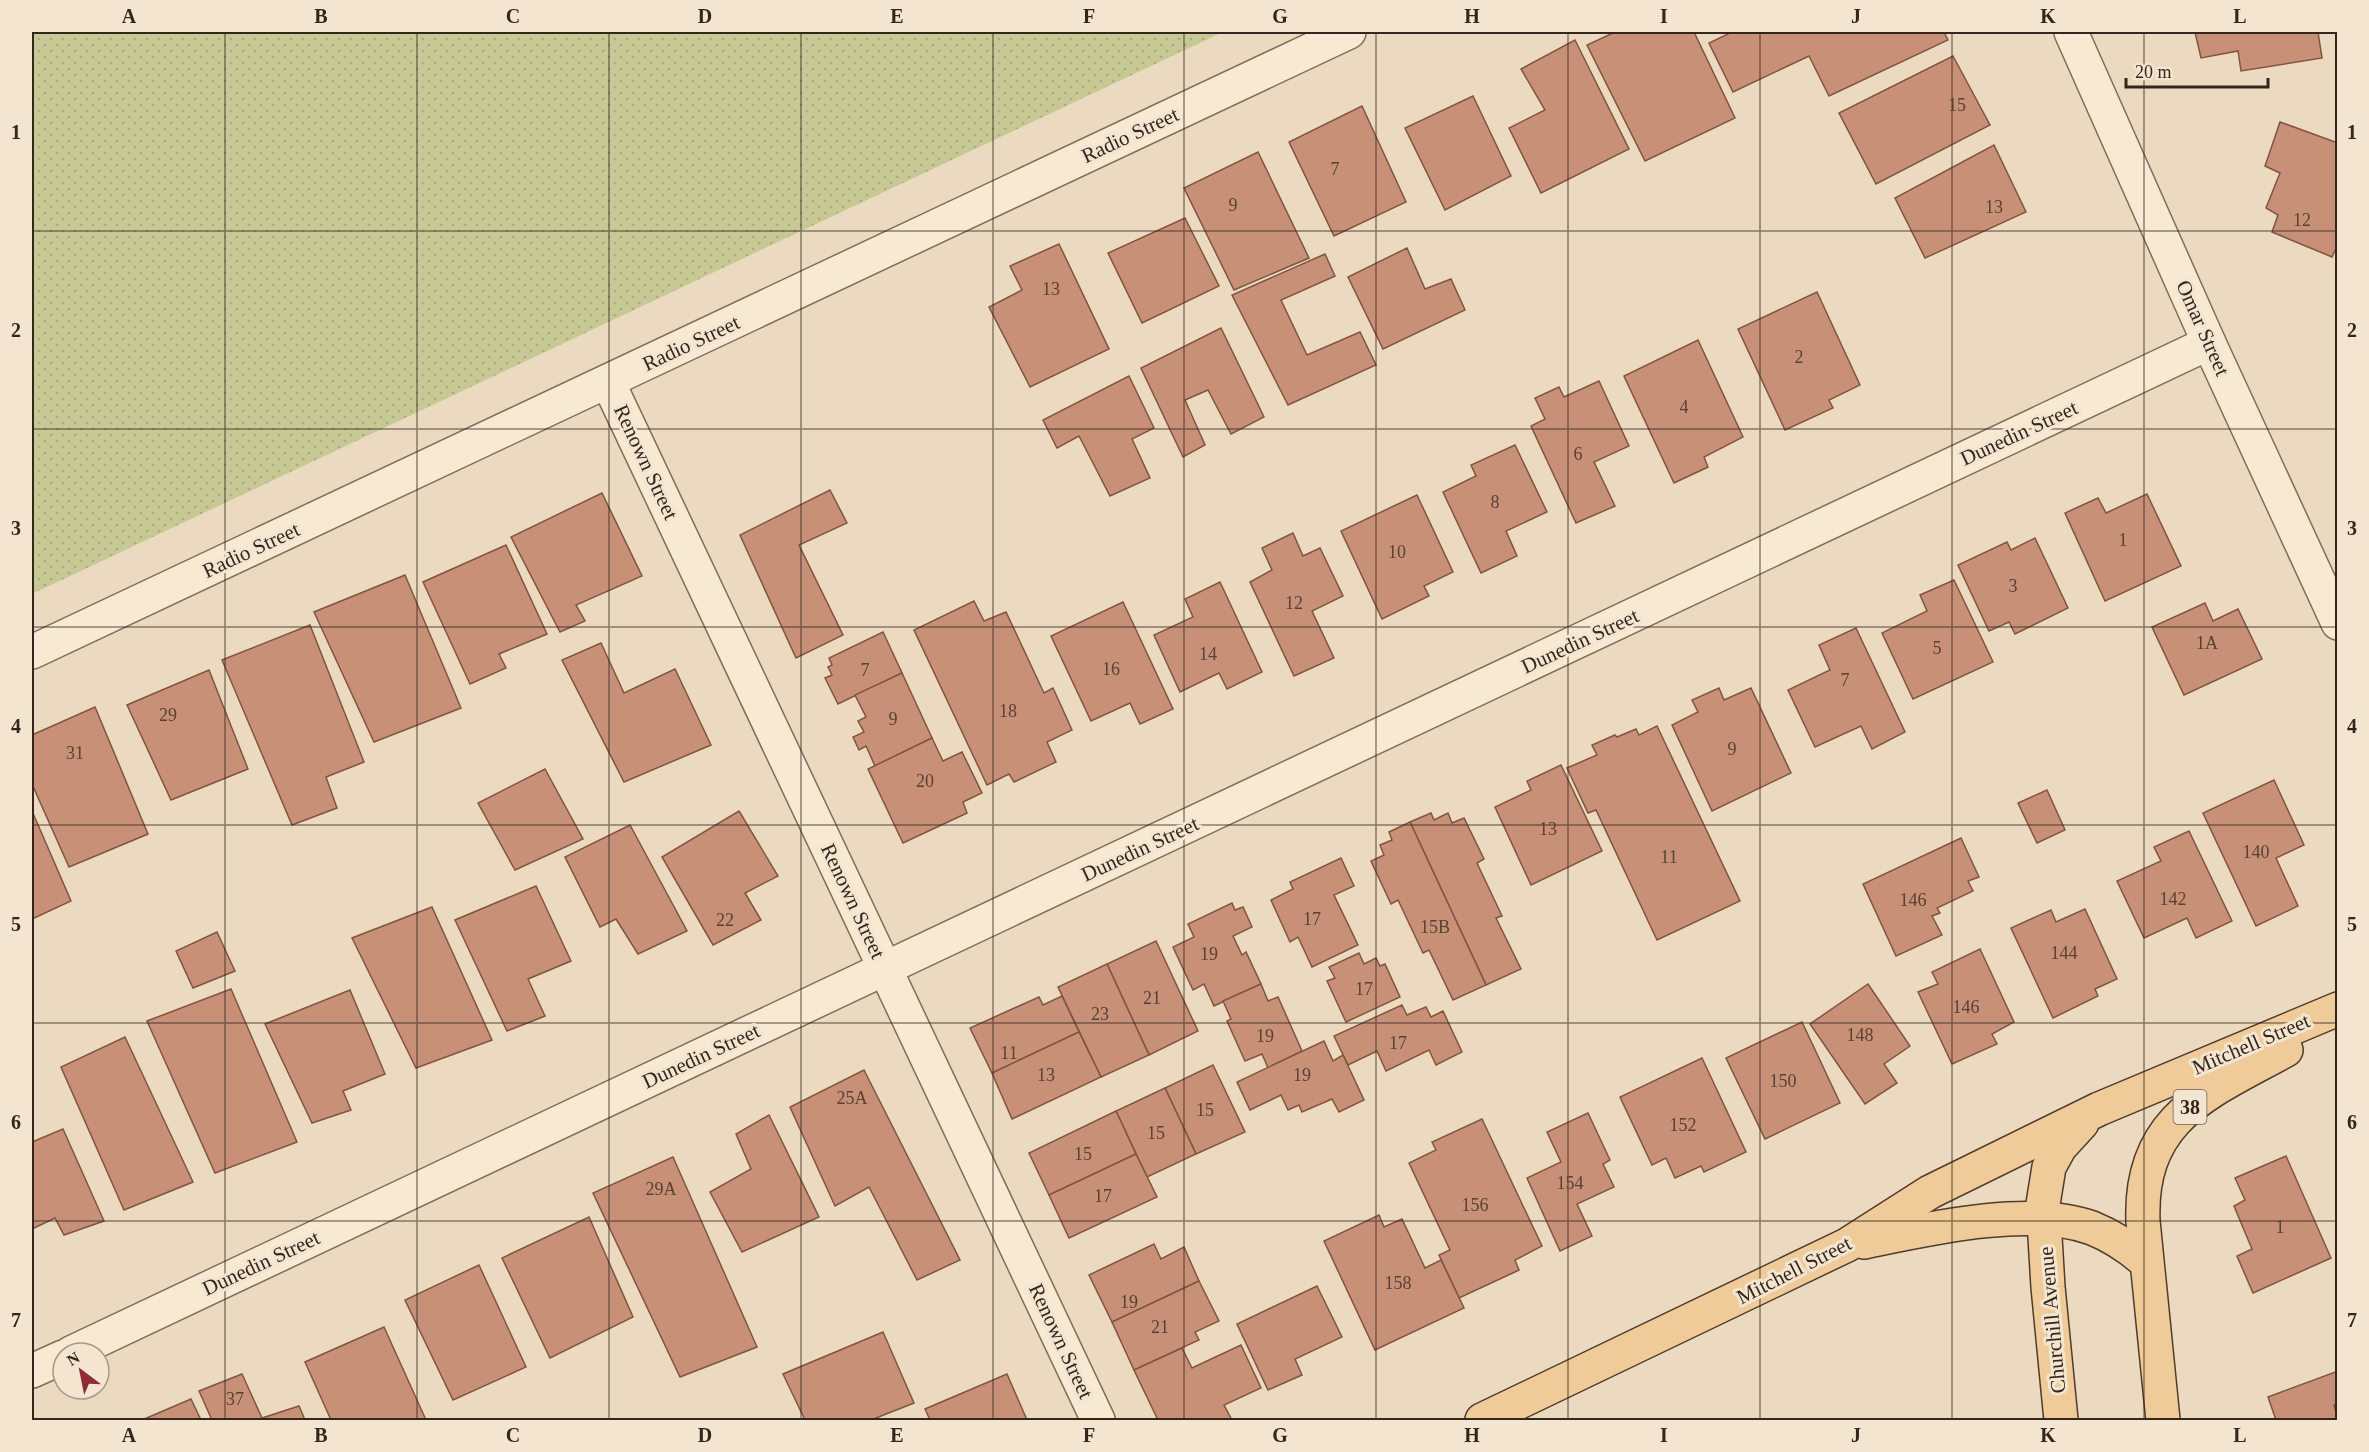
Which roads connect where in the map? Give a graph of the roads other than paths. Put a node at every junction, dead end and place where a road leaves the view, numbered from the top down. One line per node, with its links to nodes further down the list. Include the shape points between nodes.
1 (1349, 32): 4 (street, Radio Street)
2 (2071, 32): 3 (street, Omar Street)
3 (2209, 343): 5 (street, Omar Street); 7 (street, Dunedin Street)
4 (608, 382): 6 (street, Radio Street); 7 (street, Renown Street)
5 (2337, 623)
6 (32, 652)
7 (886, 970): 14 (street, Dunedin Street); 17 (street, Renown Street)
8 (2337, 1009): 10 (main road, Mitchell Street / 38)
9 (2337, 1021): 13 (main road, Mitchell Street / 38, via 2211,1092 2171,1125 2153,1152 2144,1182)
10 (2099, 1109): 11 (main road, Mitchell Street / 38, via 2054,1156 2045,1183); 12 (main road, Mitchell Street, via 1930,1192)
11 (2043, 1220): 12 (main road, via 1948,1226); 13 (main road, via 2092,1228); 19 (main road, Churchill Avenue / 38)
12 (1847, 1245): 18 (main road, Mitchell Street)
13 (2146, 1262): 20 (main road, 38)
14 (97, 1341)
15 (51, 1362): 16 (street)
16 (32, 1371)
17 (1098, 1420)
18 (1482, 1420)
19 (2061, 1420)
20 (2163, 1420)

